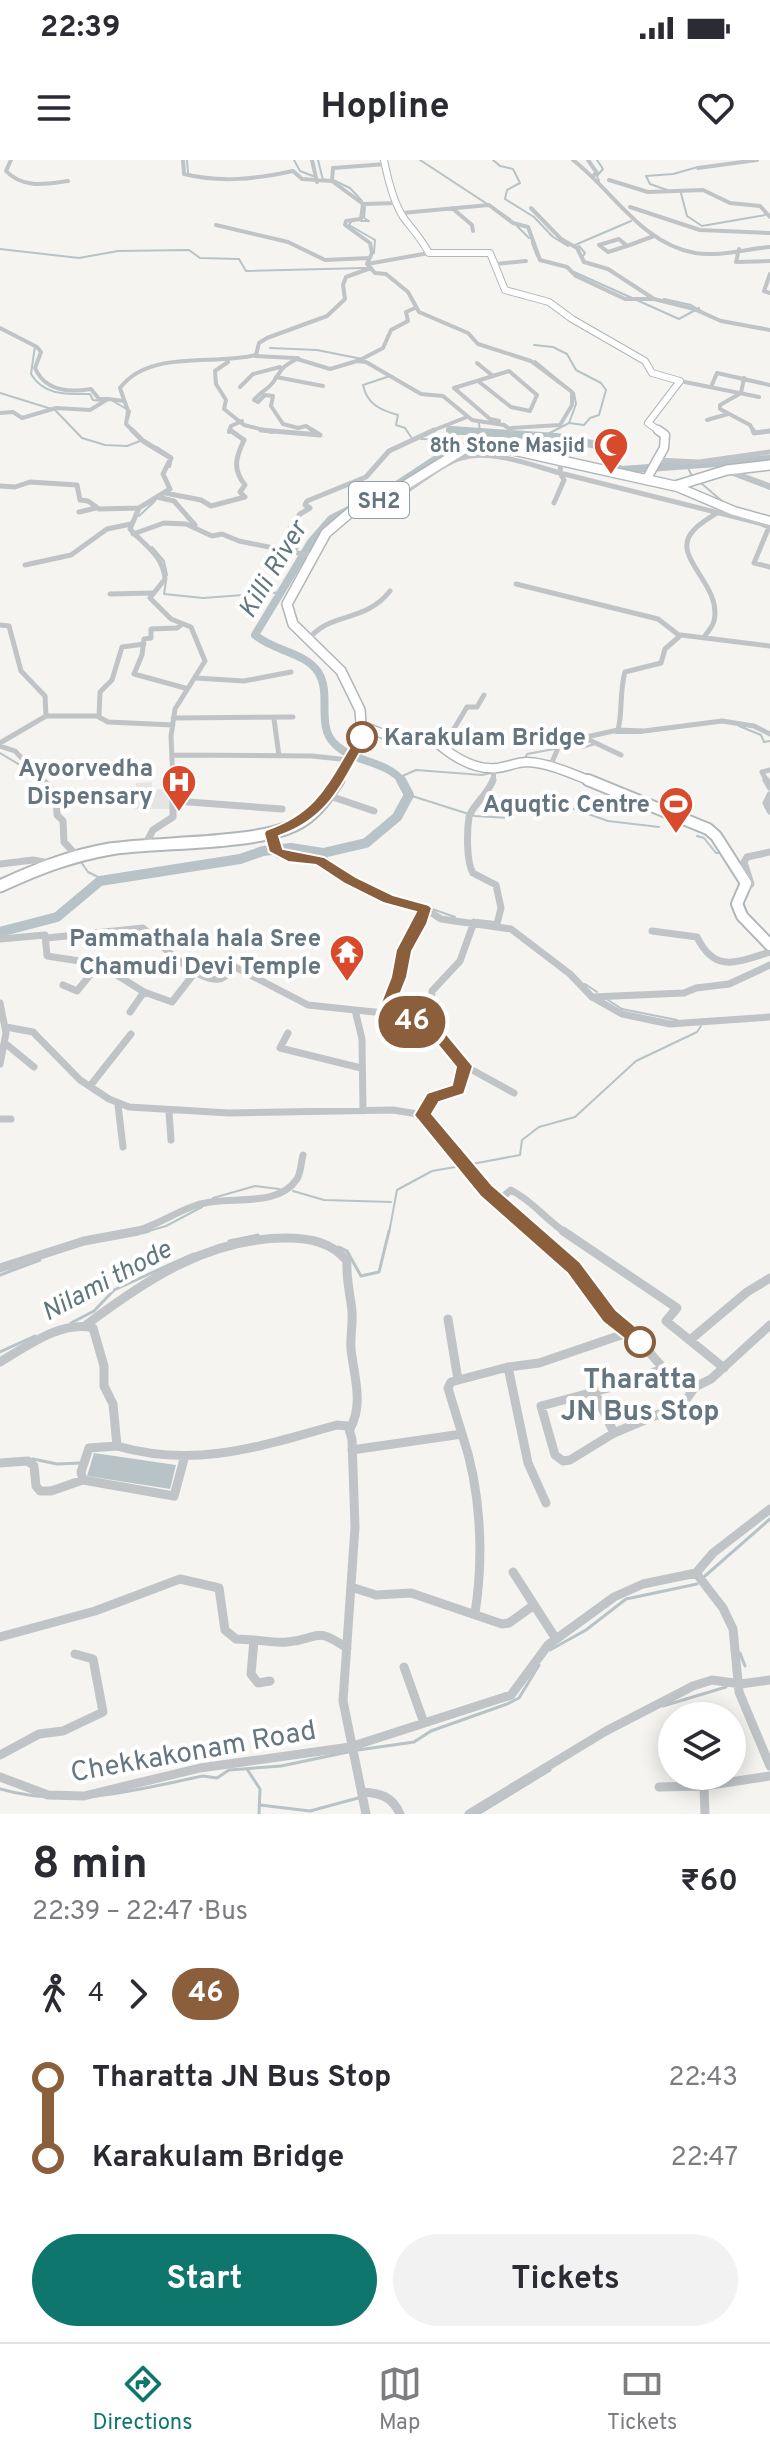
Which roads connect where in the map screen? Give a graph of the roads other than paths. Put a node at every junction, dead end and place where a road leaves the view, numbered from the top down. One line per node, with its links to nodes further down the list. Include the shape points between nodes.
1 (11, 160): 12 (street, via 6,171 17,181 50,186)
2 (183, 160): 10 (street, via 185,174 212,180 294,172)
3 (312, 160): 10 (street)
4 (573, 160): 9 (street)
5 (588, 160): 9 (street)
6 (757, 160): 8 (street)
7 (385, 162): 13 (street, via 334,167); 14 (main road)
8 (698, 168)
9 (595, 175): 24 (street, via 607,194)
10 (317, 180): 13 (street)
11 (609, 180): 20 (street, via 648,192 703,190 730,203 760,206)
12 (68, 181)
13 (332, 181): 15 (street)
14 (398, 203): 15 (street); 19 (main road)
15 (364, 204): 31 (street, via 361,219 345,225 370,243)
16 (630, 207): 23 (street, via 700,230)
17 (452, 208): 19 (street); 22 (street); 35 (street, via 489,205 528,227 540,260 567,267 625,299)
18 (531, 208): 35 (street, via 574,245 584,262 608,269)
19 (402, 213): 28 (main road)
20 (770, 217)
21 (216, 225): 31 (street, via 293,242 325,260)
22 (473, 231)
23 (770, 233)
24 (654, 236): 25 (street); 27 (street, via 695,253)
25 (627, 246): 25 (street, via 608,252 599,245 619,239)
26 (770, 247): 27 (street)
27 (739, 249): 30 (street, via 736,262)
28 (429, 253): 31 (street); 32 (main road, via 488,252)
29 (526, 261): 32 (street)
30 (770, 261)
31 (371, 263): 36 (street, via 375,273 386,274 408,292); 39 (street, via 346,277 345,299 336,310 267,338)
32 (496, 264): 49 (main road, via 505,290 549,302 645,361 652,373)
33 (770, 274): 34 (street, via 764,291)
34 (770, 293)
35 (654, 299): 38 (street)
36 (415, 308): 41 (street, via 406,312 409,320 394,325 383,348); 63 (street, via 558,382 570,400 557,422)
37 (0, 328): 56 (street, via 40,350 35,368 43,381 65,392 91,389)
38 (770, 330)
39 (255, 356): 40 (street); 42 (street)
40 (298, 358): 41 (street, via 329,369); 44 (street)
41 (360, 360): 60 (street, via 421,394 443,396)
42 (228, 362): 57 (street, via 206,360 134,371 120,388); 62 (street, via 215,371 216,384 226,400 224,409)
43 (477, 363): 45 (street)
44 (283, 367): 46 (street); 52 (street, via 253,374)
45 (493, 376): 48 (street); 48 (street, via 509,371 528,385 537,395 530,411 511,407)
46 (276, 377): 51 (street); 62 (street, via 254,400 273,396 271,406 283,424 306,426 320,435 259,430)
47 (744, 378): 50 (street); 53 (street, via 717,373); 54 (street)
48 (478, 381): 63 (street, via 454,388 490,419)
49 (680, 381): 53 (street); 68 (main road, via 648,423 667,437)
50 (770, 385)
51 (323, 386)
52 (240, 387)
53 (711, 387): 54 (street)
54 (741, 393): 55 (street); 59 (street, via 720,405)
55 (759, 397)
56 (106, 400): 57 (street); 58 (street, via 83,412 54,409 22,418)
57 (124, 401): 77 (street, via 126,424 171,458 163,474 170,486)
58 (0, 413)
59 (728, 414): 61 (street); 64 (street)
60 (467, 417): 63 (street); 88 (street, via 413,438 389,451 366,477 307,501 310,508 287,536 300,540)
61 (707, 420)
62 (242, 421): 77 (street, via 229,432 244,440 235,468 245,497 211,506 201,500)
63 (511, 428): 65 (street)
64 (770, 431)
65 (511, 444): 67 (main road, SH2); 76 (main road, SH2, via 469,446)
66 (770, 452): 68 (street)
67 (561, 457): 71 (street); 72 (main road, SH2)
68 (656, 462): 72 (main road)
69 (770, 465): 70 (main road, SH2)
70 (727, 470): 73 (main road, SH2); 75 (street)
71 (560, 473): 76 (street, via 473,456 459,458 402,494); 78 (street); 79 (street, via 564,480)
72 (647, 478): 73 (main road, SH2)
73 (672, 485): 78 (street); 84 (main road)
74 (0, 486): 80 (street, via 72,483 79,486 80,500)
75 (770, 486)
76 (392, 493): 89 (main road, SH2, via 353,510 326,533)
77 (160, 497): 81 (street); 86 (street, via 184,509)
78 (662, 500): 83 (street)
79 (554, 503)
80 (96, 508): 81 (street); 82 (street)
81 (139, 508): 85 (street)
82 (79, 512)
83 (718, 512): 84 (street); 99 (street, via 692,531 685,546 711,589 714,621)
84 (766, 523): 91 (street, via 754,563)
85 (131, 524): 87 (street); 90 (street, via 107,529 71,555)
86 (196, 527): 87 (street, via 164,523); 88 (street, via 212,536)
87 (134, 534): 94 (street, via 164,566 165,579)
88 (294, 551): 89 (street)
89 (313, 556): 100 (main road, SH2, via 286,609 294,629)
90 (25, 565)
91 (770, 567)
92 (516, 584): 98 (street, via 658,619)
93 (390, 591): 100 (street, via 372,612 318,626)
94 (152, 593): 95 (street); 96 (street, via 150,598 164,614)
95 (110, 594)
96 (182, 624): 101 (street, via 151,629); 104 (street, via 194,631 205,661)
97 (0, 625): 107 (street, via 9,626 22,674 46,698)
98 (680, 636): 99 (street); 113 (street, via 665,649 661,663 625,672 619,695)
99 (704, 637): 102 (street)
100 (308, 640): 112 (main road, SH2, via 343,672)
101 (144, 644): 105 (street, via 134,674); 108 (street, via 122,647 112,680 99,695)
102 (770, 646)
103 (291, 672): 104 (street, via 237,682)
104 (196, 678): 105 (street)
105 (185, 688): 111 (street)
106 (484, 695): 117 (street, via 477,707 467,707)
107 (46, 716): 108 (street); 116 (street)
108 (99, 716): 111 (street, via 108,722)
109 (293, 717): 110 (street)
110 (274, 719): 111 (street); 120 (street)
111 (173, 722): 118 (street)
112 (363, 726): 117 (main road, via 396,739 431,738); 121 (main road)
113 (621, 731): 114 (street, via 722,721); 115 (street)
114 (770, 734)
115 (585, 738): 119 (street); 122 (street, via 558,748)
116 (0, 745): 135 (street, via 15,751 56,794 62,840)
117 (443, 747): 123 (main road, via 463,762)
118 (172, 755): 120 (street); 128 (street)
119 (621, 755)
120 (279, 756): 121 (street)
121 (349, 760): 126 (main road)
122 (550, 767): 123 (main road, via 524,762); 139 (main road, via 708,829 741,873)
123 (494, 769): 142 (street, via 493,784 470,813 469,855 471,870 496,885)
124 (770, 770): 125 (street, via 762,772)
125 (770, 787)
126 (327, 795): 130 (street); 132 (main road, via 308,818)
127 (770, 795): 131 (street)
128 (175, 801): 129 (street); 133 (street, via 173,817 153,830)
129 (282, 809)
130 (374, 811)
131 (770, 811)
132 (273, 838): 133 (main road); 140 (street, via 276,852 319,860 389,899)
133 (145, 845): 135 (main road)
134 (770, 852): 139 (street, via 747,857 751,884)
135 (77, 857): 136 (main road)
136 (49, 864): 137 (street, via 33,860); 138 (main road)
137 (0, 866)
138 (0, 886)
139 (745, 890): 146 (main road, via 737,904 742,916)
140 (424, 908): 141 (street, via 441,919); 157 (street, via 404,950)
141 (474, 922): 142 (street); 160 (street, via 455,971 432,991)
142 (498, 923): 153 (street, via 559,965)
143 (652, 931): 147 (street, via 697,937 717,961 742,961)
144 (47, 938): 145 (street, via 32,934); 148 (street, via 47,956); 150 (street, via 143,928)
145 (0, 939)
146 (770, 945)
147 (770, 952)
148 (99, 964): 151 (street, via 77,991); 152 (street)
149 (770, 965): 153 (street, via 729,984 684,993)
150 (196, 971): 152 (street, via 172,1002); 155 (street, via 217,980 235,967 308,1005)
151 (63, 985)
152 (144, 992): 156 (street)
153 (592, 997): 158 (street, via 622,1014 670,1024)
154 (0, 1003): 159 (street)
155 (355, 1010): 157 (street); 167 (street)
156 (130, 1012)
157 (385, 1013): 160 (street)
158 (770, 1017)
159 (6, 1027): 163 (street); 168 (street, via 38,1035)
160 (430, 1028): 165 (street)
161 (288, 1033): 167 (street, via 280,1048)
162 (131, 1034): 168 (street)
163 (6, 1044): 164 (street); 166 (street)
164 (0, 1064)
165 (465, 1066): 169 (street); 173 (street, via 459,1089 433,1097)
166 (34, 1067)
167 (361, 1068): 171 (street)
168 (90, 1086): 170 (street)
169 (514, 1093)
170 (118, 1105): 172 (street); 177 (street)
171 (363, 1111): 172 (street); 173 (street)
172 (169, 1112): 176 (street)
173 (423, 1115): 179 (street)
174 (0, 1119): 175 (street)
175 (11, 1119)
176 (171, 1140)
177 (123, 1147)
178 (303, 1155): 180 (street, via 298,1178 284,1191 198,1204 149,1229 84,1241)
179 (498, 1201): 185 (street, via 574,1268); 186 (street, via 511,1190 531,1200 551,1223 677,1308 666,1321)
180 (0, 1268)
181 (770, 1278): 186 (street)
182 (448, 1319): 191 (street)
183 (86, 1325): 187 (street, via 42,1337); 194 (street, via 127,1292 234,1241 272,1237 325,1244 347,1261 359,1399); 197 (street, via 94,1330 99,1346)
184 (770, 1325): 190 (street)
185 (627, 1333): 188 (street, via 539,1363); 189 (street)
186 (690, 1340): 190 (street)
187 (0, 1362)
188 (508, 1367): 191 (street); 202 (street, via 528,1463)
189 (663, 1368): 192 (street); 193 (street)
190 (724, 1368): 192 (street)
191 (458, 1380): 196 (street, via 447,1386)
192 (695, 1387): 195 (street, via 683,1404)
193 (594, 1391): 195 (street); 195 (street, via 540,1407 555,1455 570,1460)
194 (350, 1429): 198 (street); 199 (street, via 337,1425 224,1456)
195 (614, 1433)
196 (462, 1434): 198 (street); 208 (street, via 472,1458 481,1576)
197 (117, 1446): 199 (street); 201 (street, via 89,1448)
198 (352, 1450): 206 (street)
199 (184, 1459): 201 (street, via 174,1496)
200 (0, 1463): 201 (street, via 28,1461 40,1491)
201 (83, 1480)
202 (546, 1503)
203 (770, 1509): 205 (street, via 713,1553)
204 (513, 1572): 207 (street)
205 (696, 1573): 210 (street, Chekkakonam Road, via 643,1584 614,1597); 217 (street, via 733,1629)
206 (351, 1587): 208 (street, via 376,1595 411,1593); 212 (street)
207 (534, 1605): 208 (street, via 506,1624); 210 (street)
208 (475, 1613)
209 (0, 1637): 211 (street, via 95,1611 180,1579 219,1588 225,1630 236,1639)
210 (556, 1639): 218 (street, Chekkakonam Road, via 516,1692)
211 (254, 1640): 212 (street, via 288,1642 319,1633); 216 (street, via 251,1674 258,1683)
212 (347, 1648): 219 (street, via 343,1701)
213 (75, 1654): 220 (street, via 93,1659 103,1712 63,1731 39,1734)
214 (404, 1667): 218 (street)
215 (770, 1680): 217 (street)
216 (270, 1681)
217 (738, 1688): 221 (street); 229 (street, via 712,1680 693,1686 606,1731)
218 (424, 1723): 219 (street, Chekkakonam Road)
219 (350, 1747): 223 (street, Chekkakonam Road, via 200,1768 84,1796 48,1795); 226 (street)
220 (0, 1755)
221 (770, 1766)
222 (770, 1776): 224 (street)
223 (0, 1777)
224 (746, 1780)
225 (704, 1790): 230 (street)
226 (362, 1792): 227 (street); 228 (street, via 387,1795)
227 (366, 1814)
228 (400, 1814)
229 (469, 1814)
230 (705, 1814)

